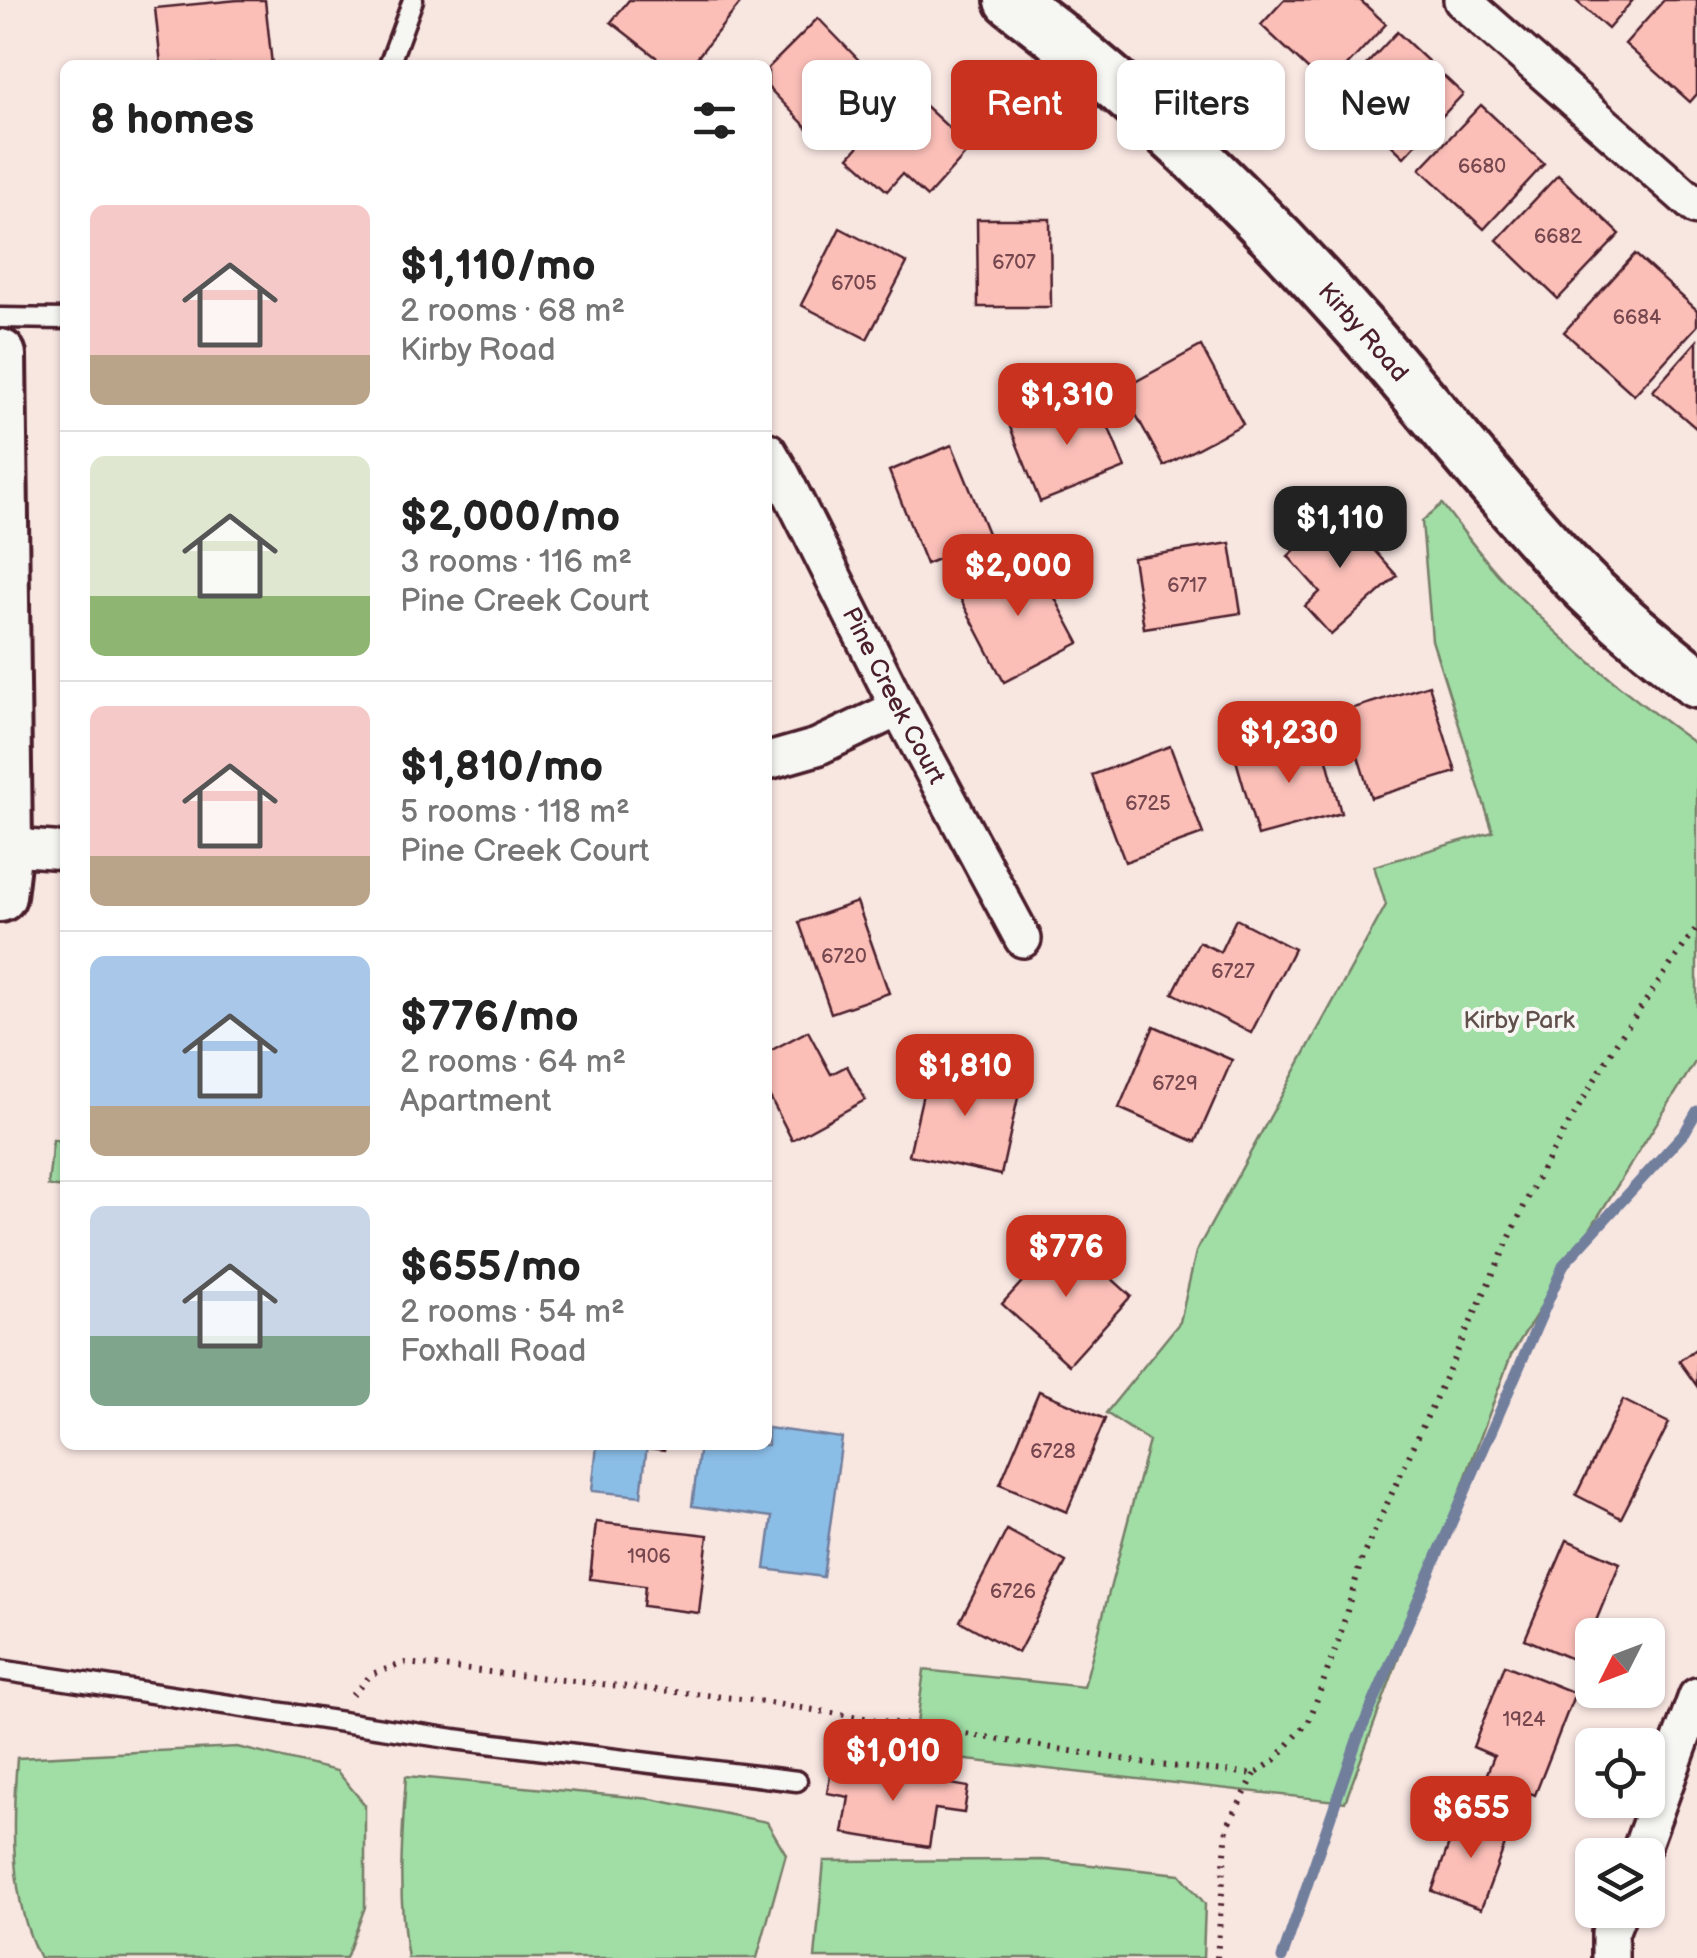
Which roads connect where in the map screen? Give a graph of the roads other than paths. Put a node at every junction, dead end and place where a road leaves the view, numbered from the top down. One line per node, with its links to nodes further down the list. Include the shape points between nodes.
1 (413, 0): 4 (lane)
2 (1011, 0): 10 (main road, Kirby Road, via 1266,226 1563,564)
3 (1462, 0): 5 (street)
4 (391, 60)
5 (1697, 207)
6 (0, 318): 7 (lane)
7 (60, 319)
8 (0, 356): 13 (main road)
9 (772, 459): 11 (street, Pine Creek Court)
10 (1697, 682)
11 (899, 708): 12 (street, via 817,747); 16 (street, Pine Creek Court)
12 (772, 760)
13 (3, 846): 14 (street); 15 (main road)
14 (60, 850)
15 (0, 896)
16 (1023, 939)
17 (0, 1670): 19 (lane, via 472,1741)
18 (1697, 1696): 20 (street)
19 (797, 1781)
20 (1645, 1838)
21 (1612, 1928): 22 (street)
22 (1610, 1958)

